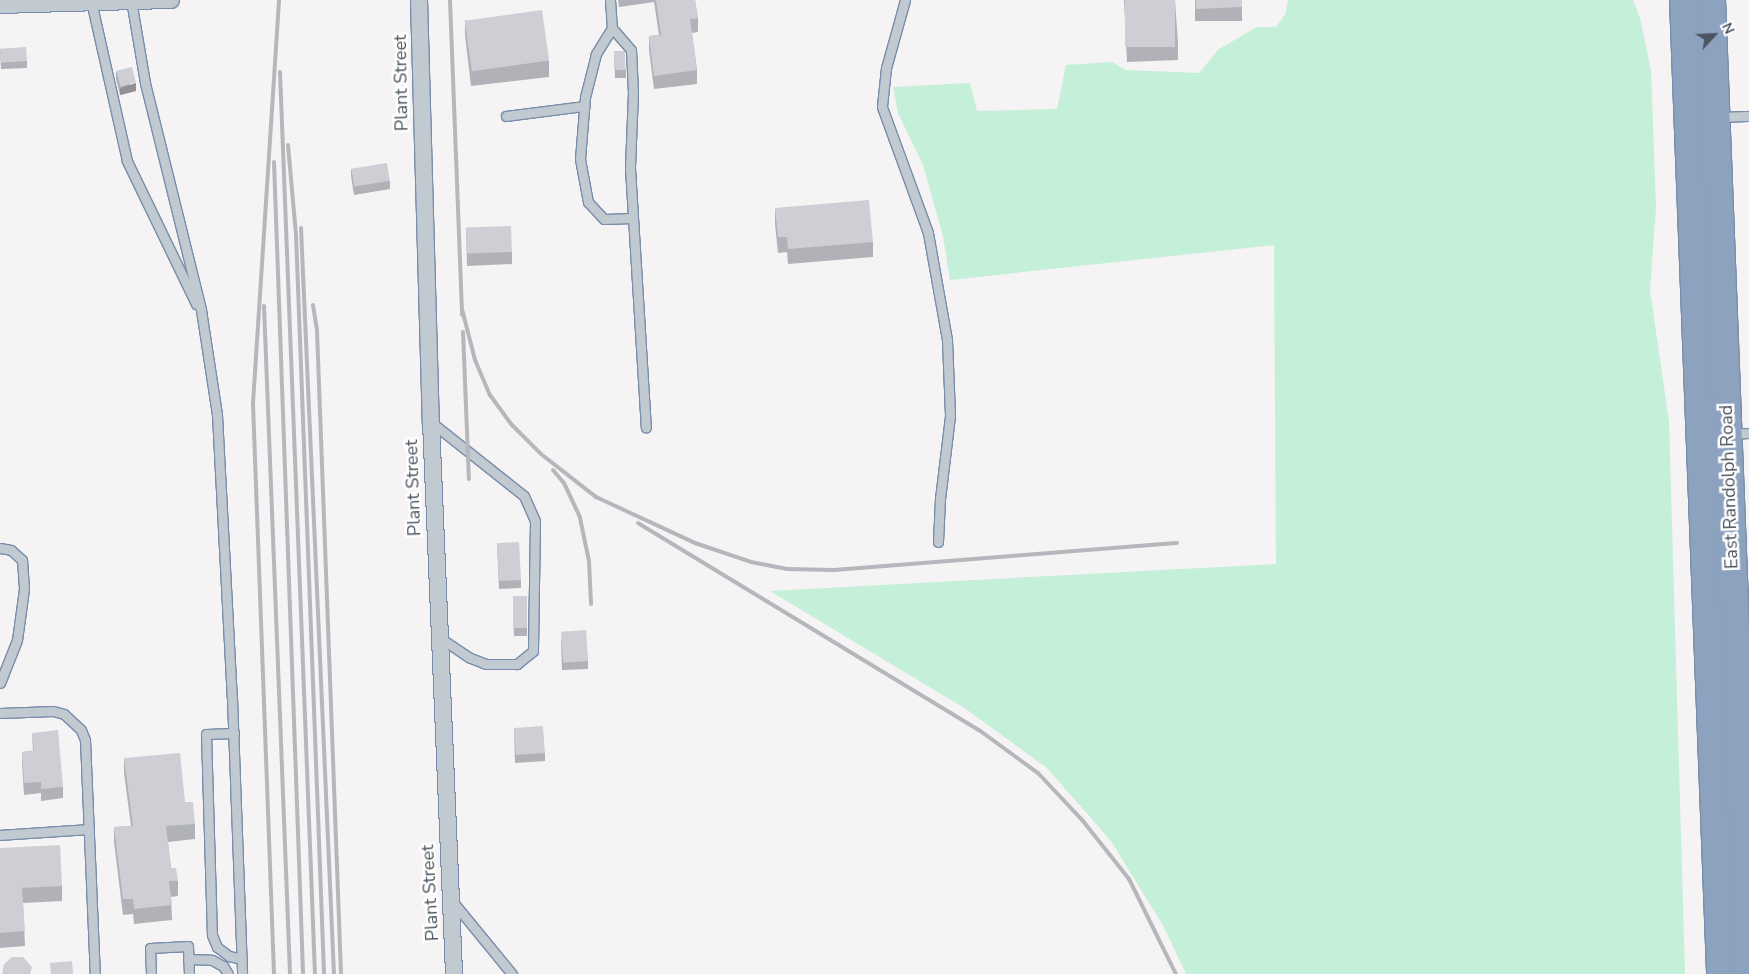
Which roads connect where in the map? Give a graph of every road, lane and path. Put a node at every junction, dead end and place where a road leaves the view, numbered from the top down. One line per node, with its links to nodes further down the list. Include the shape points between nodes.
1 (171, 0): 8 (street)
2 (419, 0): 17 (street, Plant Street)
3 (610, 0): 10 (lane)
4 (905, 0): 20 (lane, via 886,68 882,107 928,234 947,340 950,416)
5 (1684, 0): 14 (highway, East Randolph Road)
6 (1711, 0): 14 (highway, East Randolph Road)
7 (91, 1): 8 (street); 9 (street); 16 (lane, via 128,161)
8 (131, 2): 16 (lane, via 145,83)
9 (0, 5)
10 (612, 28): 11 (lane, via 596,54); 15 (lane, via 631,50)
11 (584, 106): 12 (lane); 15 (lane, via 580,159 588,202 604,219)
12 (506, 116)
13 (1749, 116): 14 (lane)
14 (1702, 118): 19 (highway, East Randolph Road); 22 (highway, East Randolph Road)
15 (632, 218): 18 (lane)
16 (204, 325): 26 (lane, via 217,415)
17 (431, 422): 23 (street, Plant Street); 23 (lane, via 524,496 535,521 533,651 517,664 486,664 452,648)
18 (646, 428)
19 (1738, 434): 22 (highway, East Randolph Road)
20 (938, 542)
21 (0, 548): 24 (lane, via 11,550 22,560 24,588 17,640)
22 (1725, 618): 29 (highway, East Randolph Road); 40 (highway, East Randolph Road)
23 (439, 637): 30 (street, Plant Street)
24 (0, 682)
25 (0, 712): 27 (lane, via 53,711 64,714 81,730 85,740)
26 (234, 733): 32 (lane); 32 (lane, via 206,734 211,925 212,940 217,947)
27 (89, 829): 28 (lane); 33 (lane)
28 (0, 835)
29 (1747, 885): 41 (highway, East Randolph Road)
30 (451, 900): 38 (street, Plant Street); 39 (lane)
31 (188, 959): 34 (lane, via 188,946 150,948); 35 (lane); 36 (lane, via 212,960 223,966)
32 (242, 959): 37 (lane)
33 (94, 974)
34 (151, 974)
35 (189, 974)
36 (228, 974)
37 (242, 974)
38 (454, 974)
39 (512, 974)
40 (1722, 974)
41 (1748, 974)

